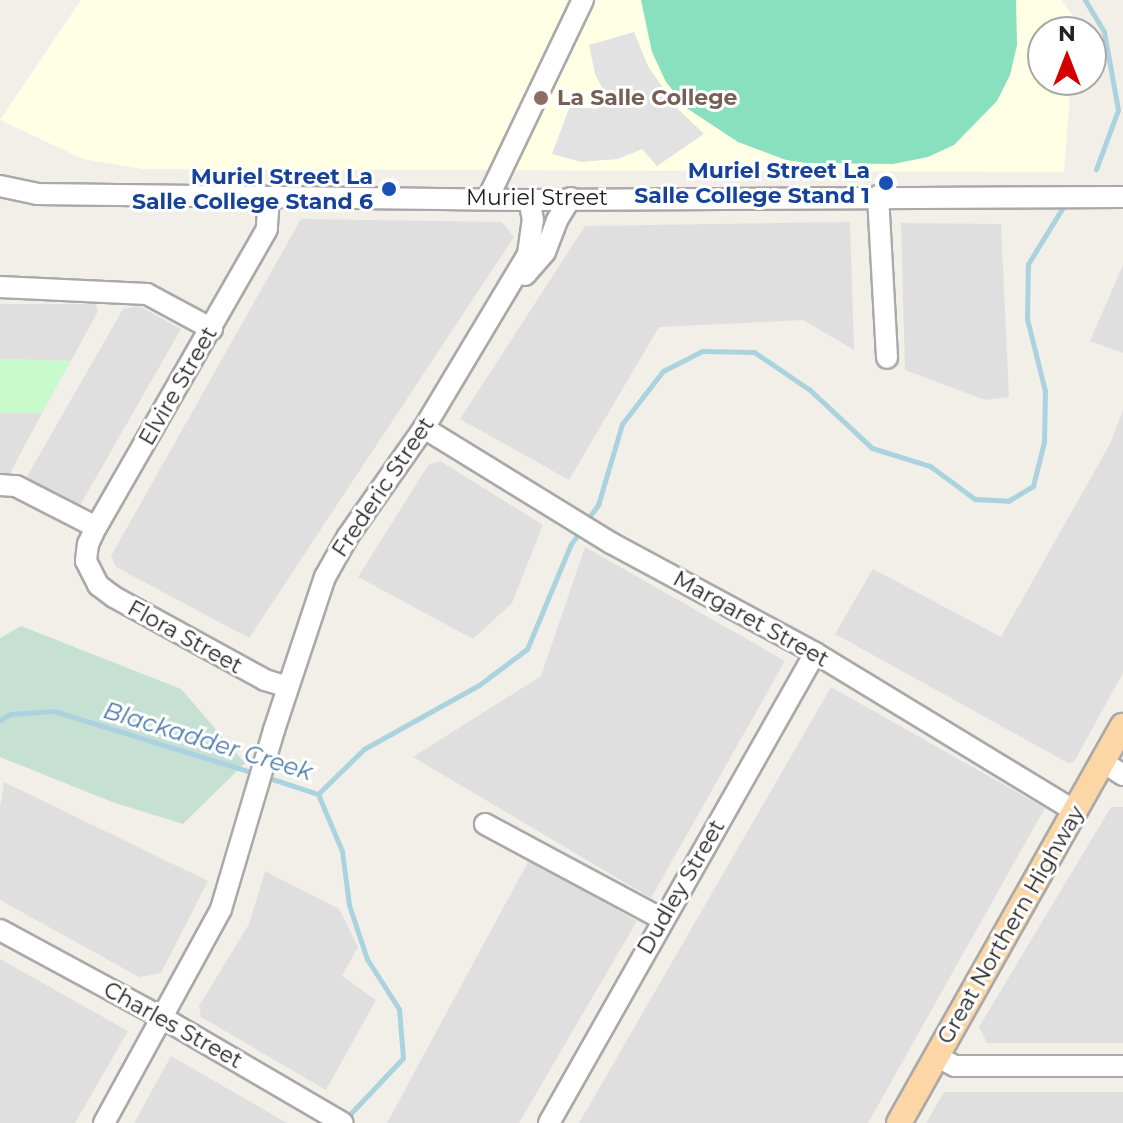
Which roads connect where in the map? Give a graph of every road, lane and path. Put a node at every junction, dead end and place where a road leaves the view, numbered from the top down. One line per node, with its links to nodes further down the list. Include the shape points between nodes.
1 (583, 0): 6 (street)
2 (0, 186): 4 (street, Muriel Street, via 37,194)
3 (878, 196): 5 (street, Muriel Street); 7 (street, Muriel Street); 12 (street)
4 (269, 197): 6 (street, Muriel Street); 11 (street, Elvire Street, via 267,229)
5 (1123, 197)
6 (488, 198): 8 (street, Muriel Street)
7 (571, 198): 8 (street, Muriel Street); 10 (street, Frederic Street, via 545,252)
8 (529, 200): 10 (street, Frederic Street, via 533,220 528,254)
9 (0, 287): 11 (street, via 147,294)
10 (502, 302): 13 (street, Frederic Street)
11 (212, 329): 15 (street, Elvire Street)
12 (887, 358)
13 (424, 428): 17 (street, Margaret Street, via 611,543); 18 (street, Frederic Street, via 325,577)
14 (0, 485): 15 (street, via 16,486)
15 (96, 527): 16 (street, Elvire Street, via 88,544)
16 (90, 574): 18 (street, Flora Street, via 150,619)
17 (815, 653): 21 (street, Margaret Street); 23 (street, Dudley Street)
18 (288, 687): 25 (street, Frederic Street, via 221,909)
19 (1123, 726): 20 (main road, Great Northern Highway)
20 (1113, 768): 21 (main road, Great Northern Highway)
21 (1076, 812): 26 (main road, Great Northern Highway)
22 (485, 824): 23 (street)
23 (662, 919): 30 (street, Dudley Street)
24 (0, 930): 25 (street, Charles Street)
25 (163, 1018): 28 (street, Frederic Street); 29 (street, Charles Street)
26 (936, 1056): 27 (street, via 955,1066); 31 (main road, Great Northern Highway)
27 (1123, 1066)
28 (104, 1123)
29 (343, 1123)
30 (549, 1123)
31 (899, 1123)

